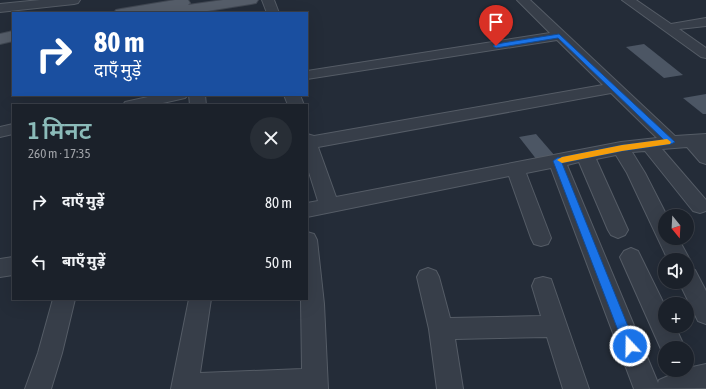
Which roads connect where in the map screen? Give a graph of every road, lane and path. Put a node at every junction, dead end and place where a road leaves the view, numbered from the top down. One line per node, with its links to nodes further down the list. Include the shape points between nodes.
1 (74, 0): 8 (street)
2 (203, 0): 9 (main road)
3 (251, 0): 9 (main road)
4 (268, 0): 12 (street)
5 (523, 0): 18 (street)
6 (628, 0): 21 (street)
7 (638, 0): 14 (street)
8 (0, 8)
9 (186, 9): 10 (main road); 11 (main road)
10 (136, 12)
11 (172, 12)
12 (273, 12)
13 (706, 22): 14 (street)
14 (676, 26): 20 (street)
15 (12, 30): 16 (main road)
16 (0, 32)
17 (12, 36): 19 (main road)
18 (559, 36): 22 (street); 23 (street)
19 (0, 39)
20 (706, 46)
21 (706, 54)
22 (308, 75)
23 (615, 88): 29 (street); 30 (street)
24 (175, 96): 25 (street)
25 (136, 104)
26 (12, 129): 27 (street)
27 (0, 132)
28 (699, 140): 30 (street); 34 (street)
29 (308, 141): 37 (street)
30 (671, 142): 31 (street)
31 (649, 144): 32 (street); 38 (street)
32 (622, 148): 33 (street); 40 (street)
33 (584, 155): 35 (street); 41 (street)
34 (706, 158)
35 (557, 161): 36 (street); 61 (street)
36 (516, 170): 37 (street); 42 (street)
37 (329, 206): 39 (street)
38 (700, 206)
39 (308, 210)
40 (658, 218)
41 (618, 230)
42 (541, 238)
43 (308, 251): 56 (street, via 313,304)
44 (631, 257): 55 (street)
45 (12, 266): 46 (street)
46 (0, 268)
47 (428, 277): 54 (street)
48 (543, 286): 53 (street)
49 (694, 289): 52 (street)
50 (64, 300): 58 (street)
51 (200, 300): 57 (street)
52 (706, 314)
53 (555, 326): 54 (street); 60 (street)
54 (441, 329): 59 (street)
55 (670, 341)
56 (315, 385): 57 (street)
57 (184, 388)
58 (38, 389)
59 (450, 389)
60 (576, 389)
61 (647, 389)

